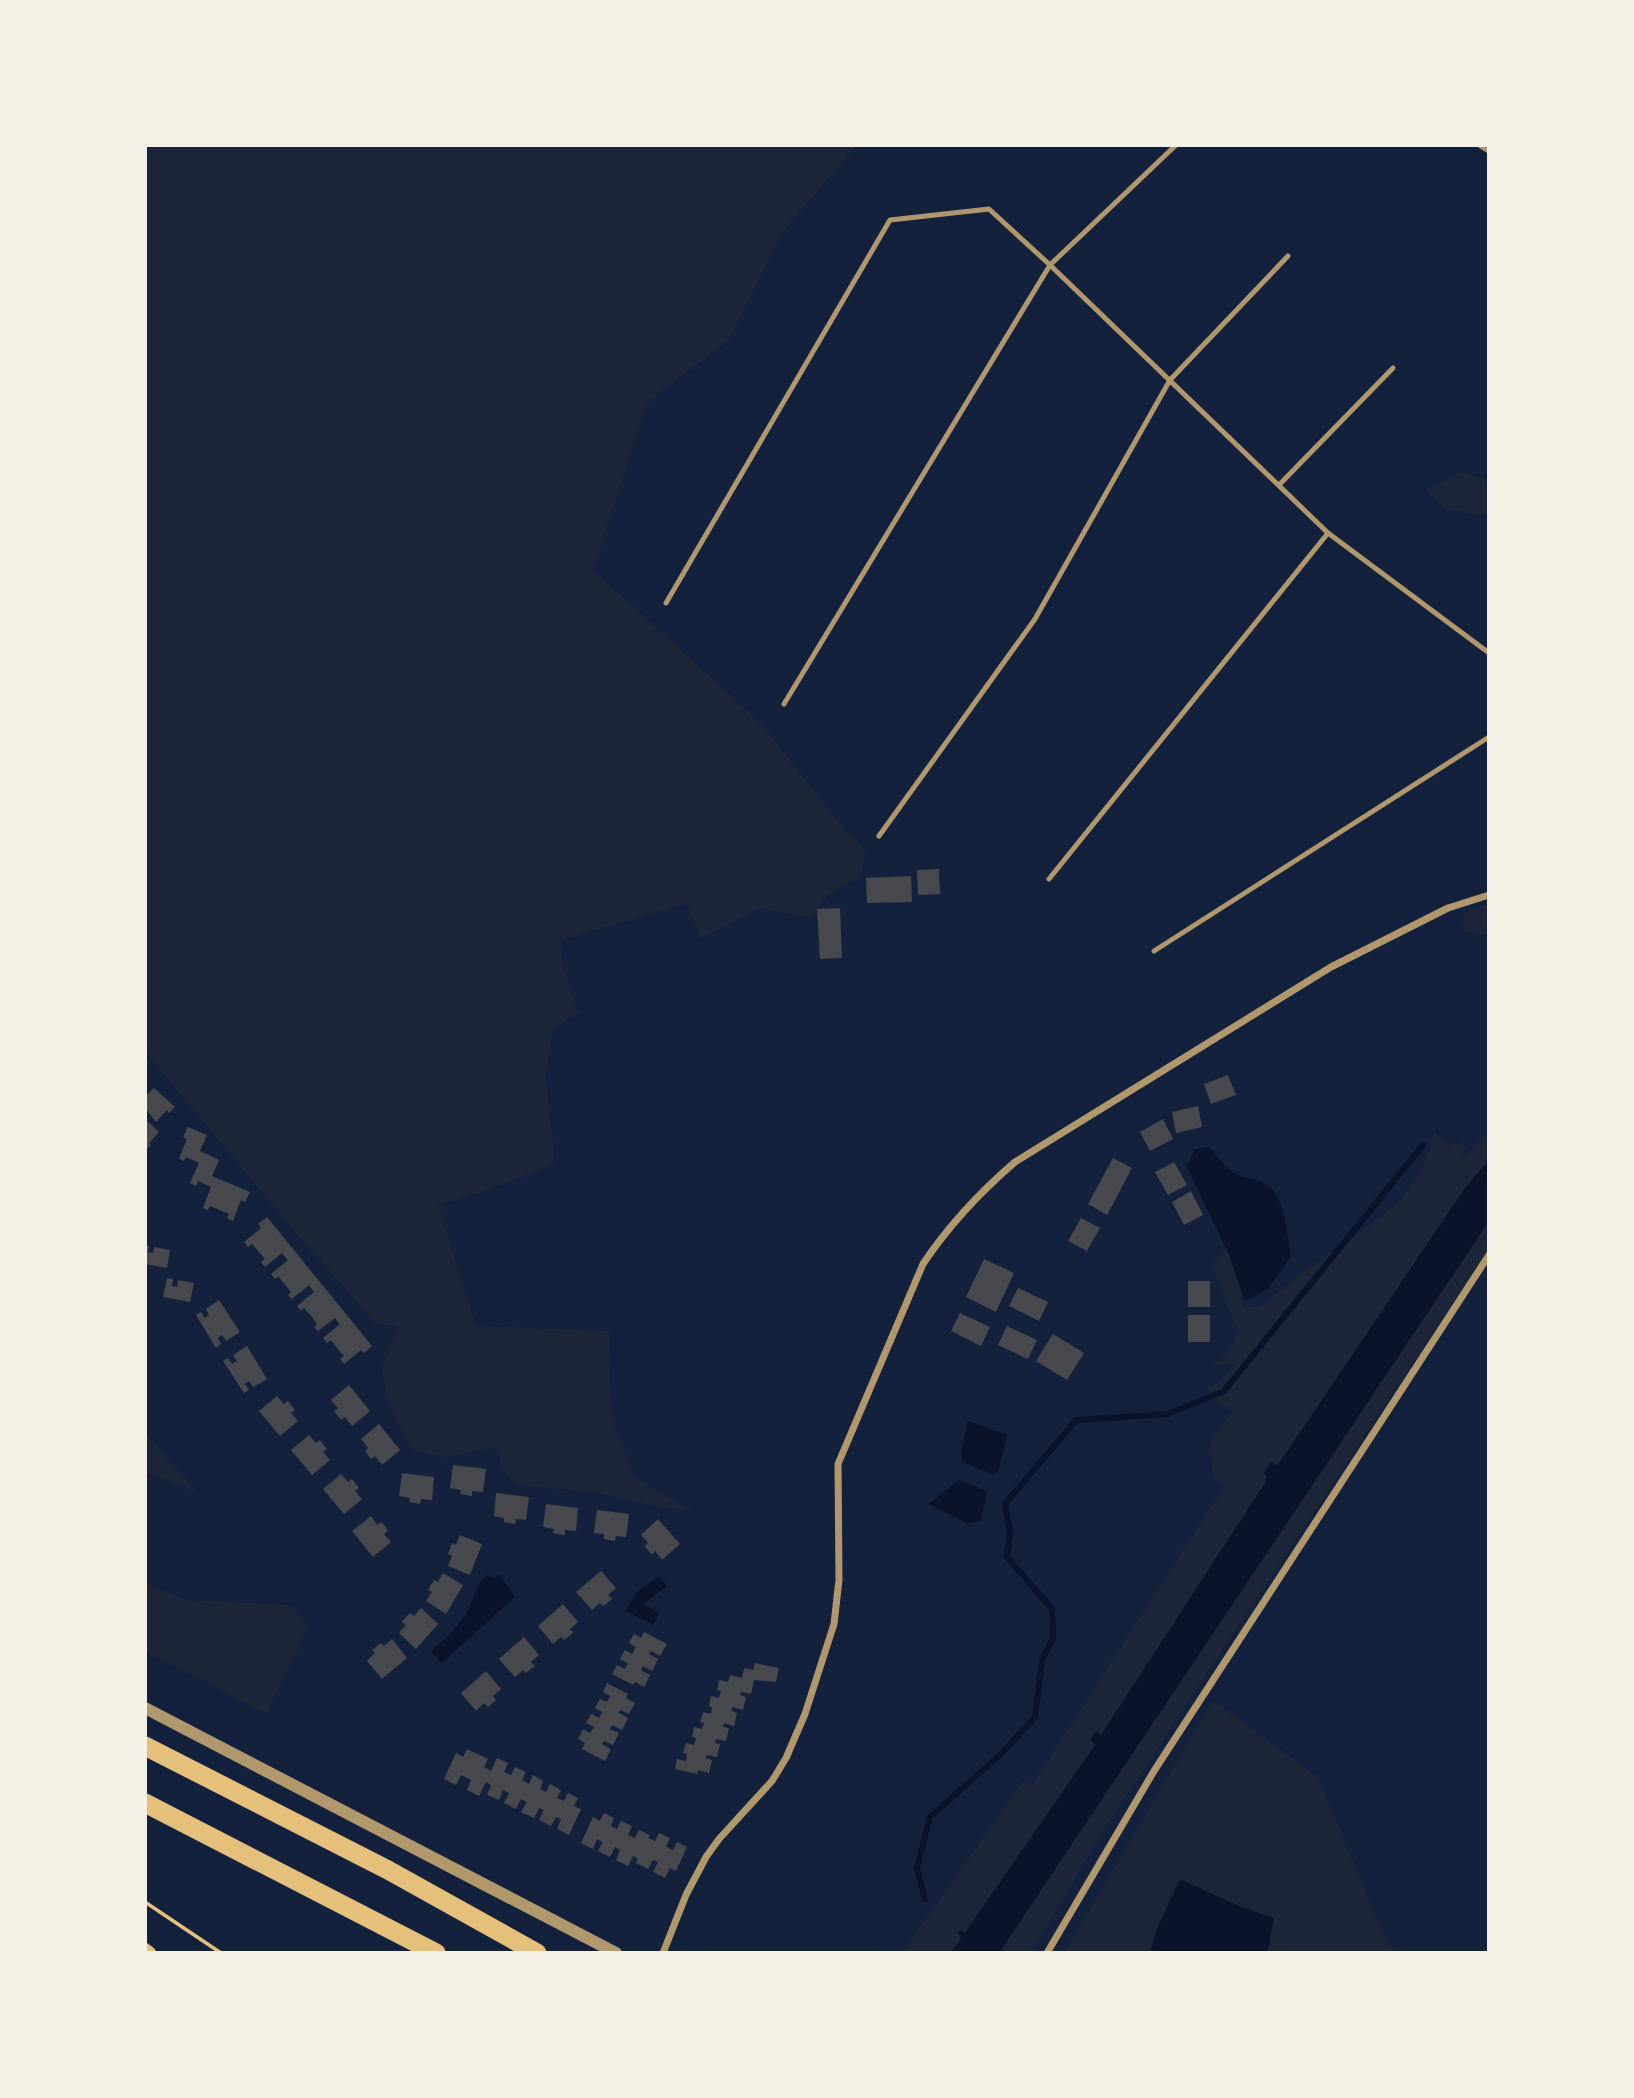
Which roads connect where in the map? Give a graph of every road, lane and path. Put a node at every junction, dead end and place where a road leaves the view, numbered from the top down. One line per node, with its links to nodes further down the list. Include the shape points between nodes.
1 (1176, 145): 5 (lane)
2 (1480, 145): 3 (street)
3 (1489, 150)
4 (1288, 256): 7 (lane)
5 (1050, 265): 7 (lane); 10 (lane, via 989,209 890,220); 12 (lane)
6 (1393, 368): 8 (lane)
7 (1170, 380): 8 (lane); 14 (lane, via 1035,619)
8 (1279, 485): 9 (lane)
9 (1328, 533): 11 (lane); 15 (lane)
10 (666, 603)
11 (1489, 653)
12 (784, 704)
13 (1489, 737): 17 (lane)
14 (879, 836)
15 (1049, 879)
16 (1489, 895): 27 (street, via 1448,908 1331,967 1015,1162 947,1230 923,1264 838,1464 839,1580 834,1624 801,1724 772,1781 706,1857)
17 (1154, 951)
18 (1489, 1255): 28 (street, via 1154,1771)
19 (145, 1708): 26 (street)
20 (145, 1746): 25 (highway, via 388,1870)
21 (145, 1802): 24 (highway)
22 (145, 1902): 23 (path)
23 (220, 1953)
24 (436, 1953)
25 (537, 1953)
26 (617, 1953)
27 (663, 1953)
28 (1047, 1953)

